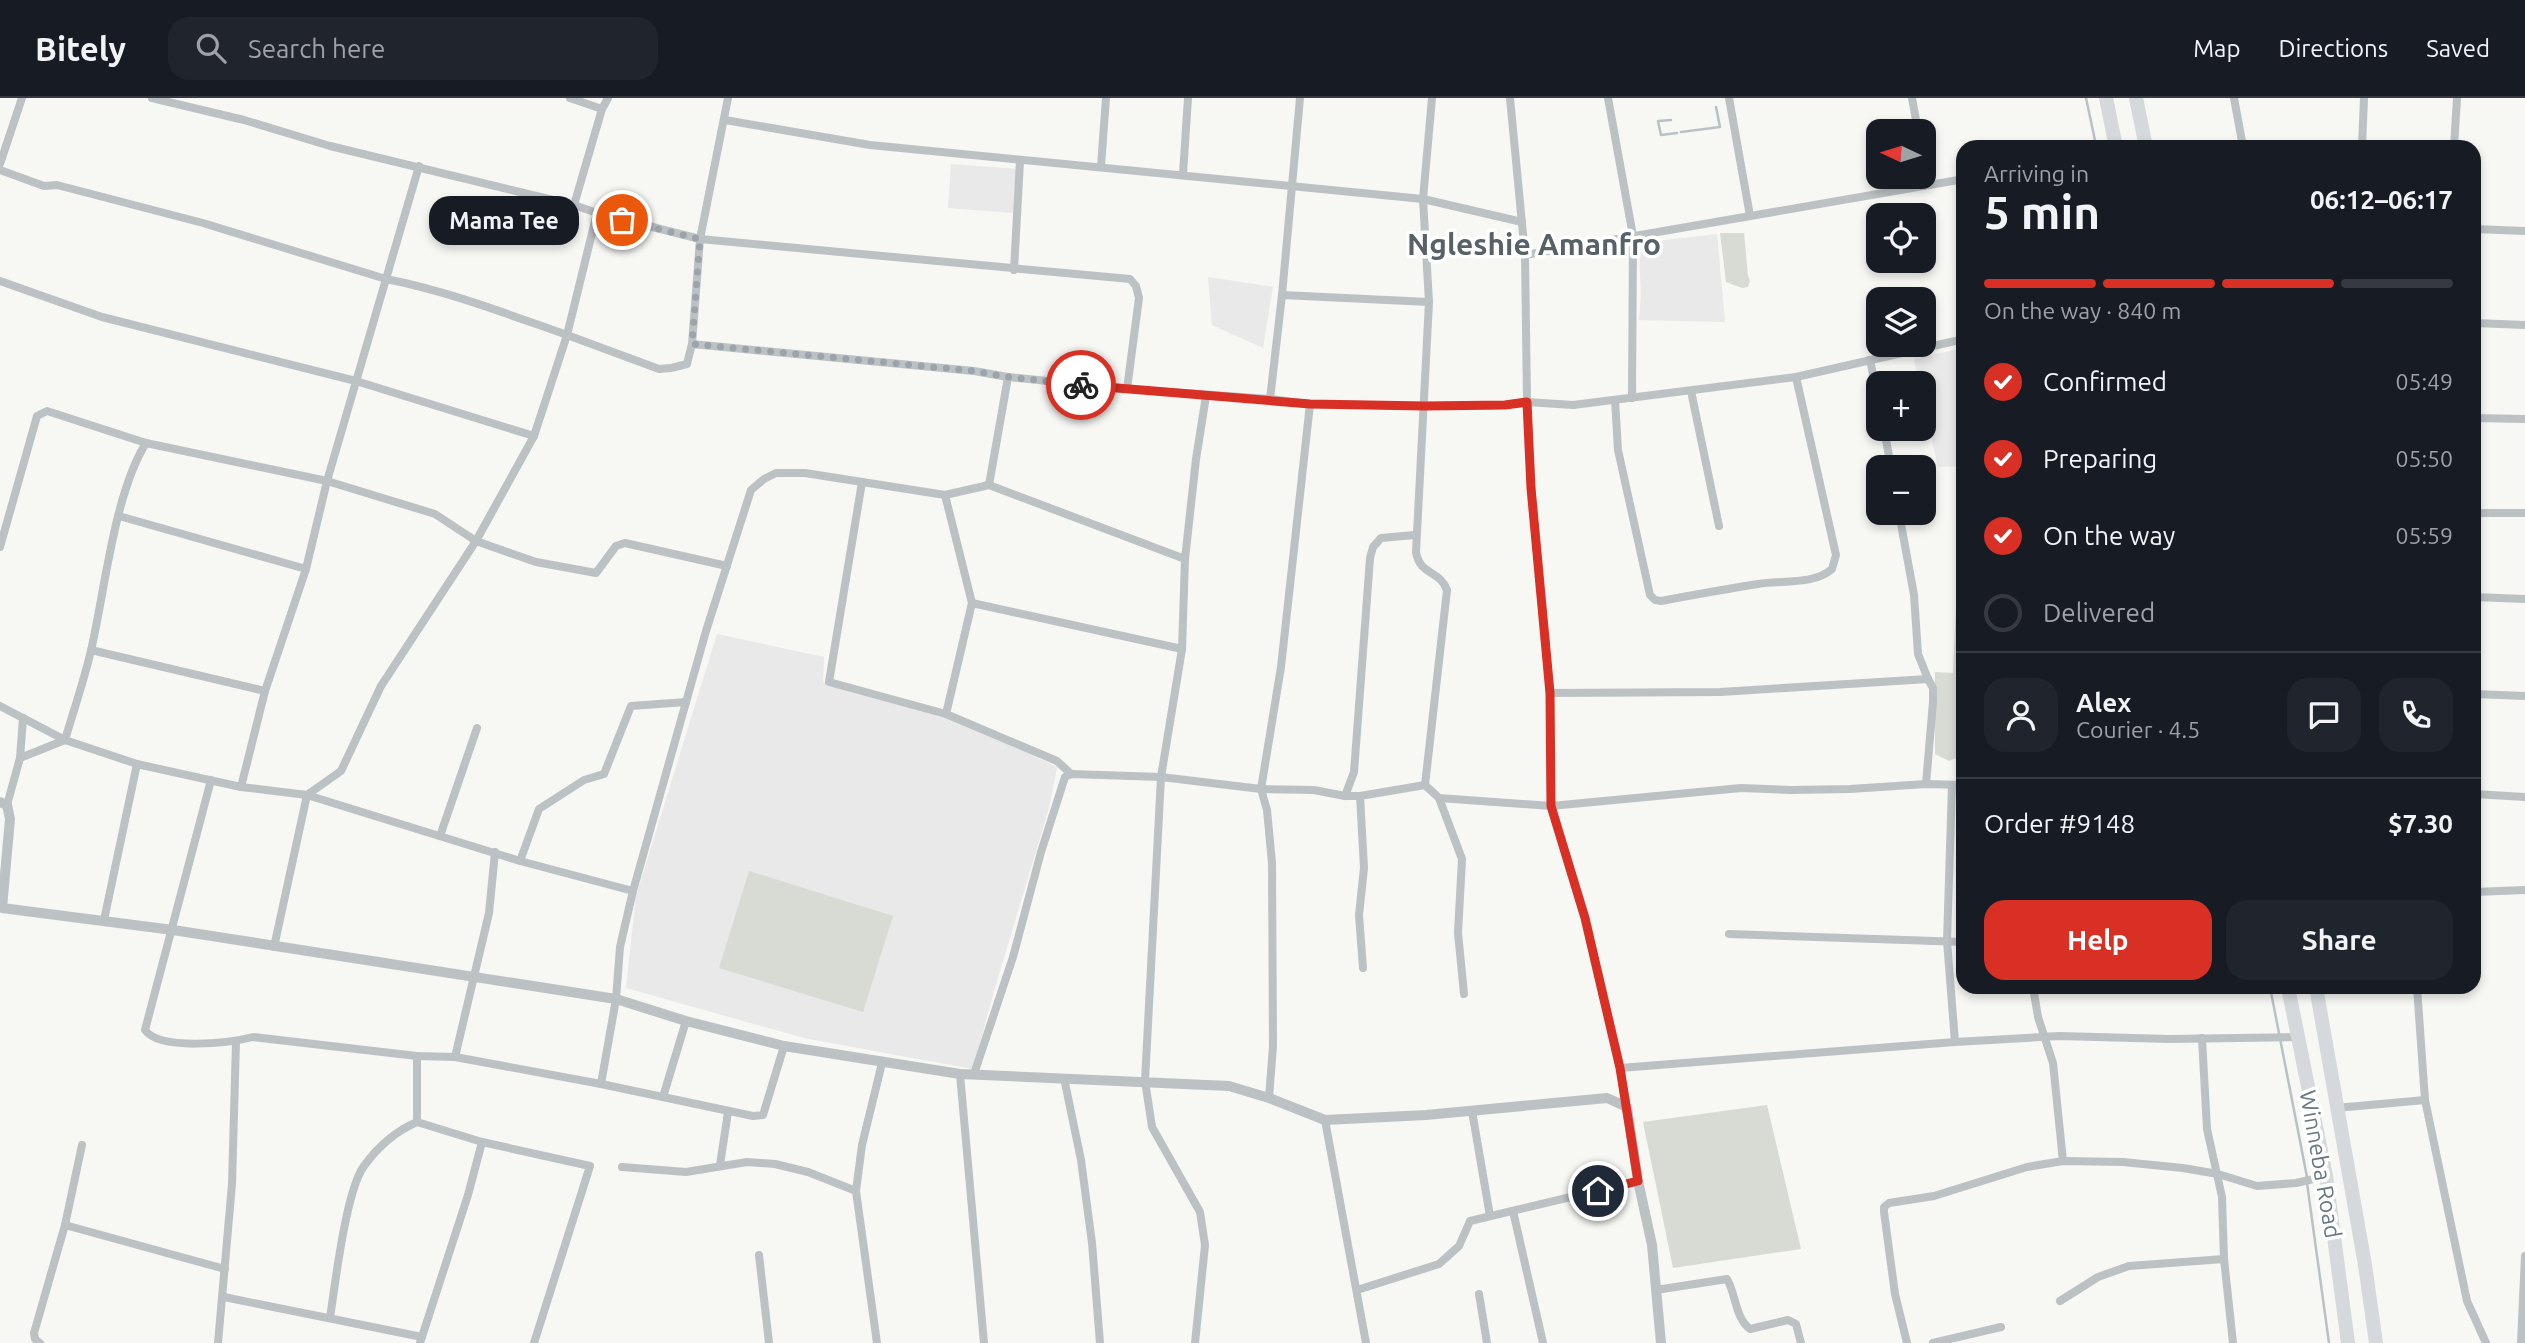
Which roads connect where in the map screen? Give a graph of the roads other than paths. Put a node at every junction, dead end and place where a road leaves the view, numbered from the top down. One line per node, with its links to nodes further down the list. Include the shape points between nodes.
1 (22, 98): 29 (street)
2 (152, 98): 30 (street)
3 (570, 98): 20 (street)
4 (608, 98): 20 (street)
5 (728, 98): 22 (street)
6 (1106, 98): 31 (street)
7 (1188, 98): 33 (street)
8 (1300, 98): 36 (street)
9 (1432, 98): 38 (street)
10 (1520, 98): 19 (street)
11 (1608, 98): 45 (street)
12 (1729, 98): 41 (street)
13 (1912, 98): 21 (street)
14 (2106, 98): 23 (highway)
15 (2136, 98): 24 (highway)
16 (2234, 98): 25 (street)
17 (2364, 98): 26 (street)
18 (2458, 98): 27 (street)
19 (1510, 99): 42 (street)
20 (602, 109): 39 (street)
21 (1916, 119)
22 (725, 120): 28 (street, via 870,145); 46 (street)
23 (2115, 140)
24 (2145, 140)
25 (2243, 140)
26 (2362, 140)
27 (2455, 140)
28 (1020, 162): 31 (street); 48 (street)
29 (0, 164)
30 (419, 166): 39 (street); 49 (street)
31 (1101, 166): 33 (street)
32 (0, 170): 49 (street)
33 (1183, 174): 36 (street)
34 (1956, 180): 35 (street)
35 (1936, 183)
36 (1293, 187): 38 (street); 51 (street)
37 (1905, 189): 41 (street)
38 (1423, 199): 42 (street); 52 (street)
39 (574, 205): 40 (street)
40 (597, 213): 46 (street); 55 (street)
41 (1750, 216): 45 (street)
42 (1522, 222): 47 (street)
43 (2481, 229): 44 (street)
44 (2525, 230)
45 (1633, 236): 47 (street); 66 (street)
46 (700, 239): 48 (street); 57 (street)
47 (1525, 255): 69 (street)
48 (1014, 270): 63 (street, via 1129,279 1136,286 1139,298)
49 (386, 279): 55 (street, via 464,298); 62 (street)
50 (0, 281): 62 (street, via 102,317)
51 (1282, 295): 52 (street); 67 (street)
52 (1429, 302): 71 (street)
53 (2481, 323): 54 (street)
54 (2525, 325)
55 (567, 335): 57 (street, via 659,369 687,364); 74 (street)
56 (1956, 341): 58 (street)
57 (692, 344): 60 (street)
58 (1870, 360): 59 (street); 61 (street)
59 (1872, 371)
60 (1008, 377): 63 (street); 78 (street)
61 (1796, 377): 64 (street); 68 (street, via 1836,555 1832,569 1806,580 1661,601 1650,595 1618,450)
62 (356, 381): 74 (street); 76 (street)
63 (1127, 389): 65 (street)
64 (1690, 391): 66 (street); 84 (street)
65 (1206, 396): 67 (street); 88 (street)
66 (1632, 398): 68 (street)
67 (1270, 399): 70 (street)
68 (1615, 400): 69 (street, via 1573,405)
69 (1527, 402): 71 (street); 98 (street)
70 (1310, 404): 71 (street); 117 (street, via 1281,667)
71 (1425, 406): 85 (street)
72 (2481, 418): 73 (street)
73 (2525, 419)
74 (534, 436): 86 (street)
75 (146, 443): 76 (street); 82 (street, via 131,473); 87 (street, via 47,411 37,416)
76 (327, 481): 86 (street, via 435,514); 90 (street)
77 (862, 482): 79 (street); 89 (street, via 805,473 776,473 764,479 751,490); 103 (street, via 829,682)
78 (989, 485): 79 (street); 88 (street)
79 (945, 495): 93 (street)
80 (2481, 513): 81 (street)
81 (2525, 513)
82 (119, 516): 90 (street); 95 (street)
83 (1901, 525): 96 (street, via 1914,595 1918,654)
84 (1719, 526)
85 (1415, 536): 113 (street, via 1418,563 1441,578 1447,590); 120 (street, via 1381,538 1370,558 1354,772)
86 (476, 541): 89 (street, via 582,572 597,573 616,546 625,543); 119 (street, via 382,686 341,771)
87 (0, 547)
88 (1185, 559): 94 (street)
89 (726, 566): 101 (street)
90 (306, 569): 97 (street)
91 (2481, 597): 92 (street)
92 (2525, 599)
93 (972, 603): 94 (street); 103 (street)
94 (1182, 649): 110 (street)
95 (91, 650): 97 (street); 106 (street)
96 (1928, 679): 98 (street, via 1720,692); 112 (street, via 1933,702)
97 (265, 691): 116 (street)
98 (1550, 693): 125 (street)
99 (2481, 694): 100 (street)
100 (2525, 696)
101 (686, 702): 128 (street, via 631,706 604,774 584,780 539,809); 130 (street)
102 (0, 706): 104 (street)
103 (946, 713): 109 (street, via 1057,761)
104 (23, 718): 106 (street); 107 (street)
105 (477, 727): 126 (street)
106 (65, 740): 107 (street); 108 (street)
107 (20, 758): 124 (street)
108 (137, 764): 111 (street); 133 (street)
109 (1071, 774): 110 (street); 160 (street, via 1065,778 1057,802)
110 (1161, 777): 117 (street); 162 (street)
111 (211, 780): 116 (street); 134 (street)
112 (1926, 784): 114 (street); 125 (street, via 1741,788)
113 (1425, 785): 121 (street); 123 (street)
114 (1952, 785): 115 (street); 136 (street)
115 (1956, 785)
116 (241, 787): 119 (street)
117 (1261, 789): 120 (street); 165 (street, via 1272,863)
118 (2481, 794): 122 (street)
119 (307, 796): 126 (street); 138 (street)
120 (1345, 796): 121 (street)
121 (1360, 796): 139 (street)
122 (2525, 797)
123 (1439, 798): 125 (street); 141 (street, via 1462,859 1458,933)
124 (4, 803): 132 (street, via 10,819)
125 (1551, 806): 158 (street, via 1585,918)
126 (440, 836): 127 (street)
127 (495, 852): 128 (street); 140 (street, via 489,913)
128 (520, 861): 130 (street)
129 (2525, 890): 131 (street)
130 (633, 891): 146 (street, via 620,947)
131 (2481, 892)
132 (1, 908): 133 (street)
133 (104, 920): 134 (street)
134 (173, 930): 138 (street); 150 (street, via 145,1030 160,1040)
135 (1729, 933): 136 (street)
136 (1947, 941): 137 (street); 151 (street)
137 (1956, 942)
138 (274, 947): 140 (street)
139 (1363, 968)
140 (475, 976): 146 (street); 156 (street)
141 (1464, 994)
142 (2034, 994): 148 (street)
143 (2289, 994): 152 (highway, Winneba Road)
144 (2317, 994): 153 (highway, Winneba Road)
145 (2417, 994): 166 (street)
146 (616, 999): 147 (street); 163 (street)
147 (686, 1021): 154 (street); 164 (street)
148 (2045, 1037): 149 (street); 151 (street); 175 (street, via 2053,1063)
149 (2202, 1038): 152 (street); 178 (street, via 2207,1129)
150 (236, 1042): 155 (street, via 253,1037); 188 (street)
151 (1955, 1042): 158 (street)
152 (2299, 1043): 153 (highway); 179 (highway, Winneba Road)
153 (2326, 1045): 168 (highway, Winneba Road)
154 (784, 1046): 157 (street); 170 (street, via 763,1115)
155 (417, 1056): 156 (street); 172 (street)
156 (455, 1057): 163 (street)
157 (882, 1063): 159 (street); 181 (street)
158 (1620, 1068): 167 (street)
159 (960, 1074): 160 (street); 203 (street)
160 (974, 1074): 161 (street)
161 (1064, 1078): 162 (street); 204 (street, via 1092,1243)
162 (1146, 1082): 165 (street, via 1229,1086); 205 (street, via 1152,1127 1200,1212 1205,1245)
163 (601, 1084): 164 (street)
164 (663, 1097): 170 (street)
165 (1269, 1098): 171 (street)
166 (2425, 1100): 168 (street); 216 (street, via 2467,1301)
167 (1627, 1107): 169 (street, via 1607,1098); 180 (street)
168 (2336, 1108): 215 (highway, Winneba Road)
169 (1472, 1111): 171 (street); 183 (street)
170 (728, 1112): 176 (street)
171 (1325, 1120): 189 (street)
172 (417, 1122): 173 (street); 194 (street, via 390,1139 363,1168 347,1222)
173 (482, 1143): 196 (street); 200 (street, via 590,1166)
174 (82, 1145): 184 (street)
175 (2063, 1161): 178 (street, via 2158,1165); 211 (street, via 1884,1207 1895,1294)
176 (720, 1165): 177 (street, via 686,1172); 181 (street, via 747,1161 775,1164)
177 (622, 1167)
178 (2218, 1174): 179 (street, via 2269,1186); 187 (street)
179 (2326, 1175): 214 (highway, Winneba Road)
180 (1638, 1181): 182 (street); 190 (street)
181 (856, 1191): 202 (street)
182 (1513, 1211): 183 (street); 208 (street)
183 (1490, 1216): 189 (street, via 1469,1221 1459,1246 1439,1264)
184 (65, 1225): 188 (street); 198 (street, via 34,1333)
185 (759, 1255): 201 (street)
186 (2525, 1256): 217 (street)
187 (2224, 1259): 193 (street, via 2129,1266 2098,1277); 213 (street)
188 (225, 1269): 192 (street)
189 (1357, 1290): 206 (street)
190 (1656, 1290): 209 (street); 210 (street, via 1727,1279 1743,1324 1750,1329 1788,1320 1797,1324)
191 (1479, 1294): 207 (street)
192 (224, 1297): 194 (street); 199 (street)
193 (2060, 1301)
194 (330, 1318): 196 (street)
195 (2001, 1327): 197 (street)
196 (421, 1340)
197 (1954, 1341): 212 (street)
198 (40, 1343)
199 (218, 1343)
200 (534, 1343)
201 (769, 1343)
202 (877, 1343)
203 (984, 1343)
204 (1100, 1343)
205 (1195, 1343)
206 (1366, 1343)
207 (1487, 1343)
208 (1543, 1343)
209 (1661, 1343)
210 (1801, 1343)
211 (1907, 1343)
212 (1933, 1343)
213 (2232, 1343)
214 (2348, 1343)
215 (2376, 1343)
216 (2486, 1343)
217 (2521, 1343)

